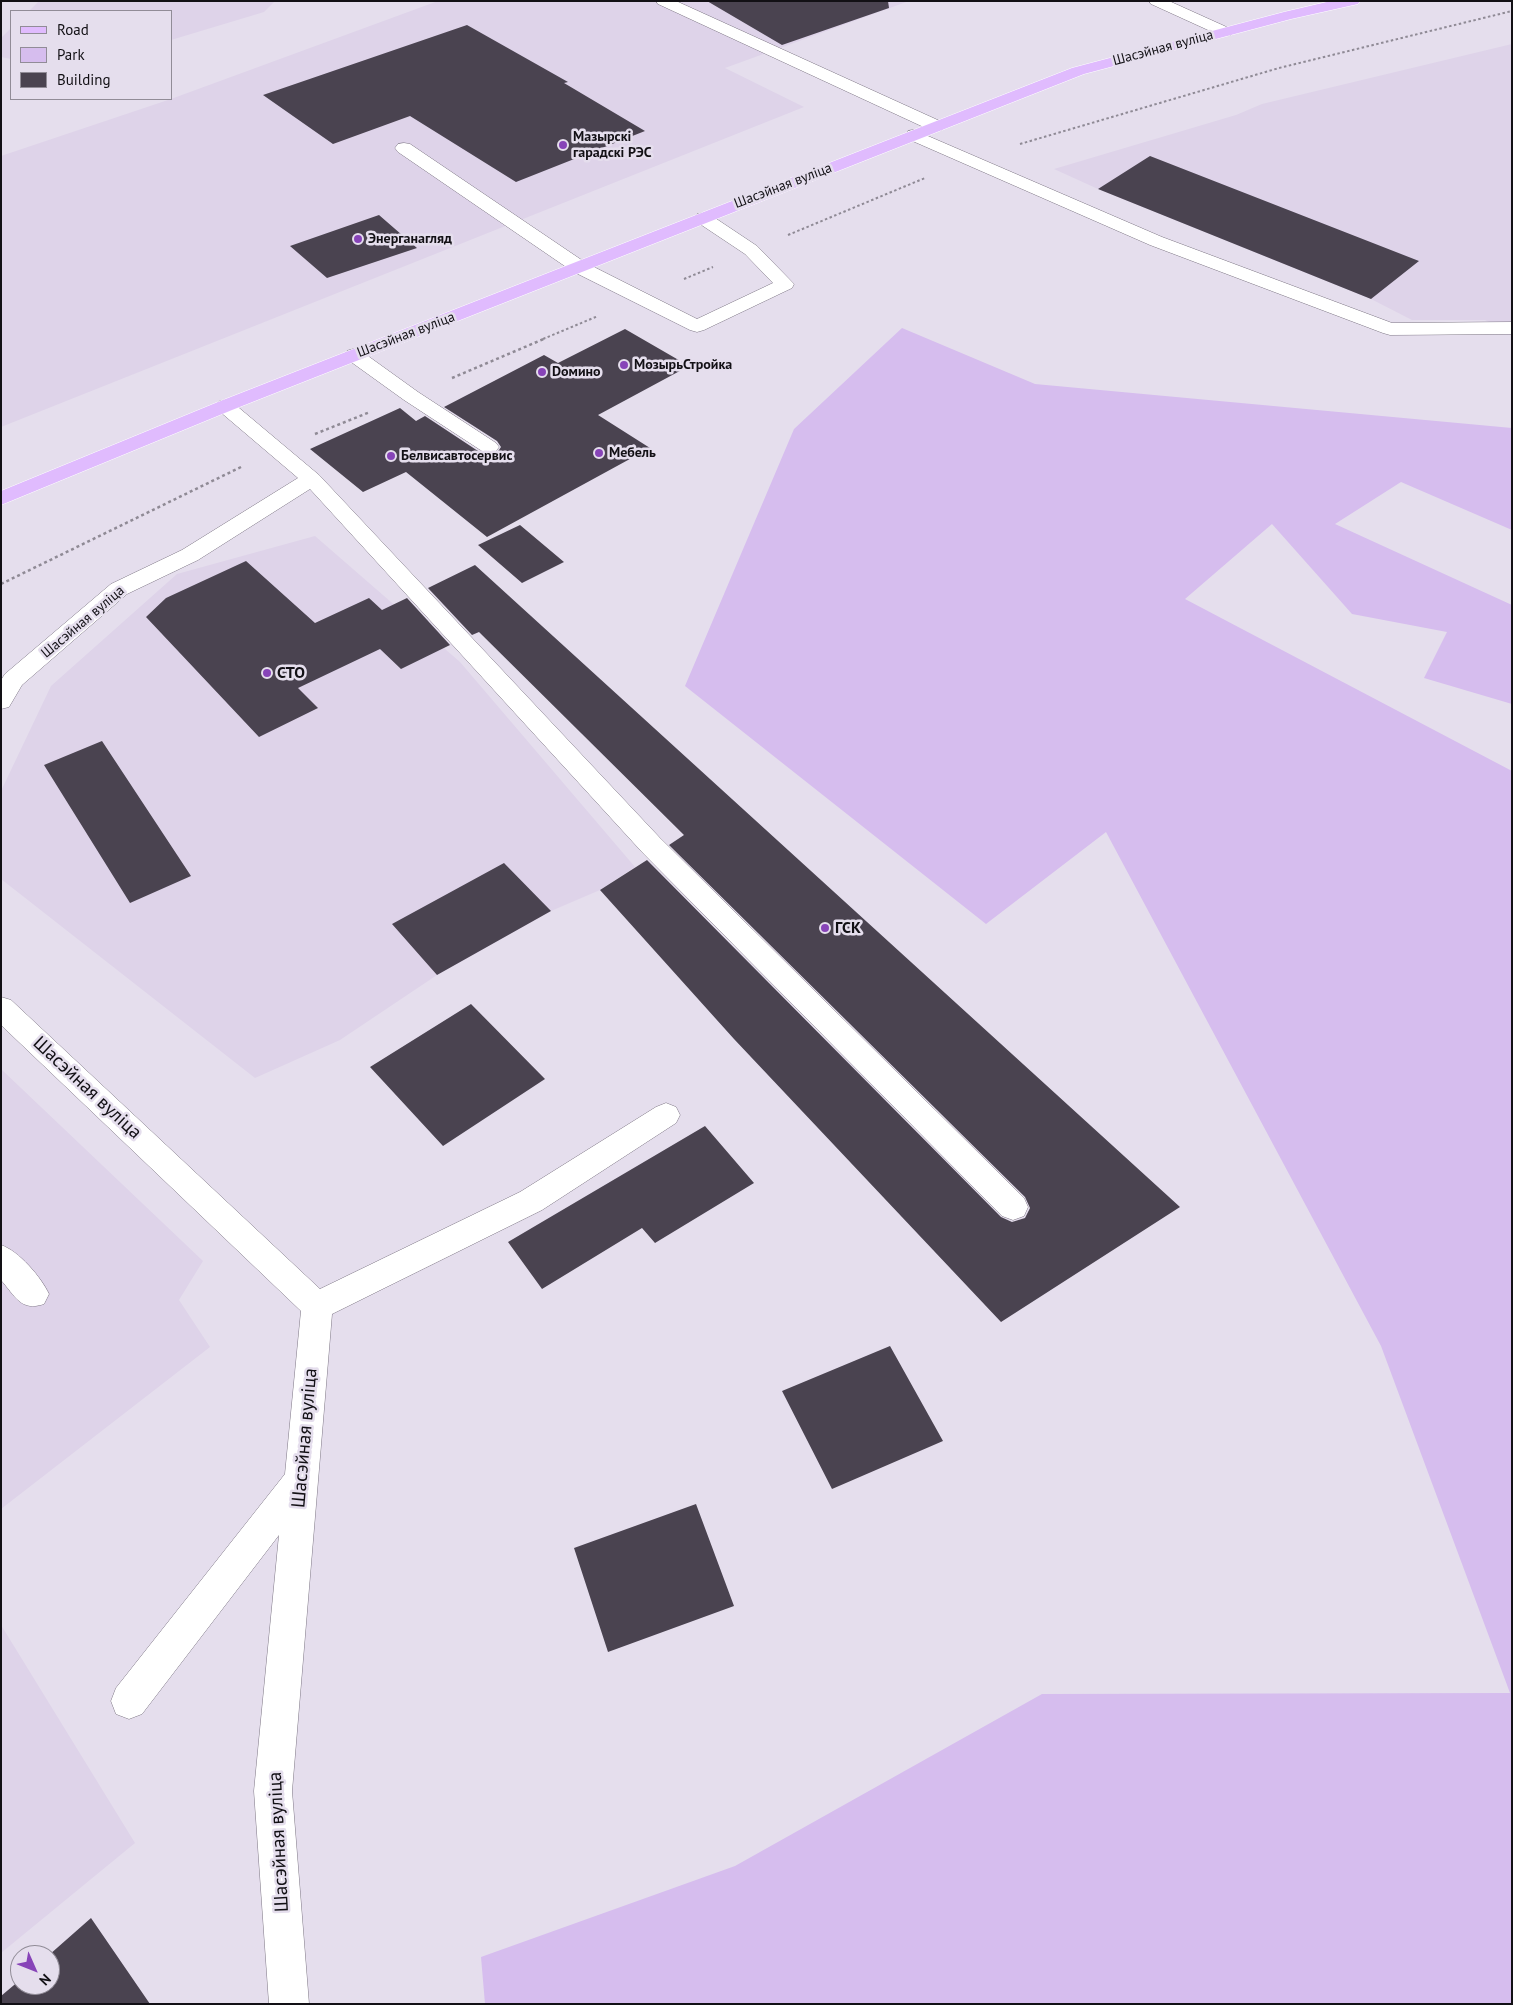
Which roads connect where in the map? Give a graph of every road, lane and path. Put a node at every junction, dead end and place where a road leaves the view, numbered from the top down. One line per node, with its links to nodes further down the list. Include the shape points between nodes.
1 (662, 1): 5 (lane)
2 (1156, 1): 4 (lane)
3 (1353, 1): 4 (main road, Шасэйная вуліца)
4 (1225, 32): 5 (main road, Шасэйная вуліца, via 1078,71)
5 (936, 126): 6 (main road, Шасэйная вуліца)
6 (914, 135): 8 (main road, Шасэйная вуліца); 10 (lane, via 1156,241 1390,329)
7 (404, 148): 9 (lane)
8 (703, 218): 9 (main road, Шасэйная вуліца); 9 (lane, via 751,250 785,284 697,326)
9 (579, 267): 11 (main road, Шасэйная вуліца)
10 (1512, 328)
11 (354, 355): 12 (main road, Шасэйная вуліца); 13 (lane)
12 (225, 406): 14 (lane); 15 (main road, Шасэйная вуліца)
13 (489, 447)
14 (312, 480): 16 (lane, Шасэйная вуліца, via 190,555 119,589 13,680); 19 (lane, via 651,845)
15 (1, 499)
16 (1, 701)
17 (1, 1008): 22 (lane, Шасэйная вуліца)
18 (666, 1115): 22 (lane, via 531,1201)
19 (1013, 1207)
20 (1, 1258): 21 (lane)
21 (33, 1294)
22 (317, 1306): 23 (lane, Шасэйная вуліца)
23 (302, 1480): 24 (lane); 25 (lane, Шасэйная вуліца, via 273,1791)
24 (129, 1701)
25 (289, 2004)

